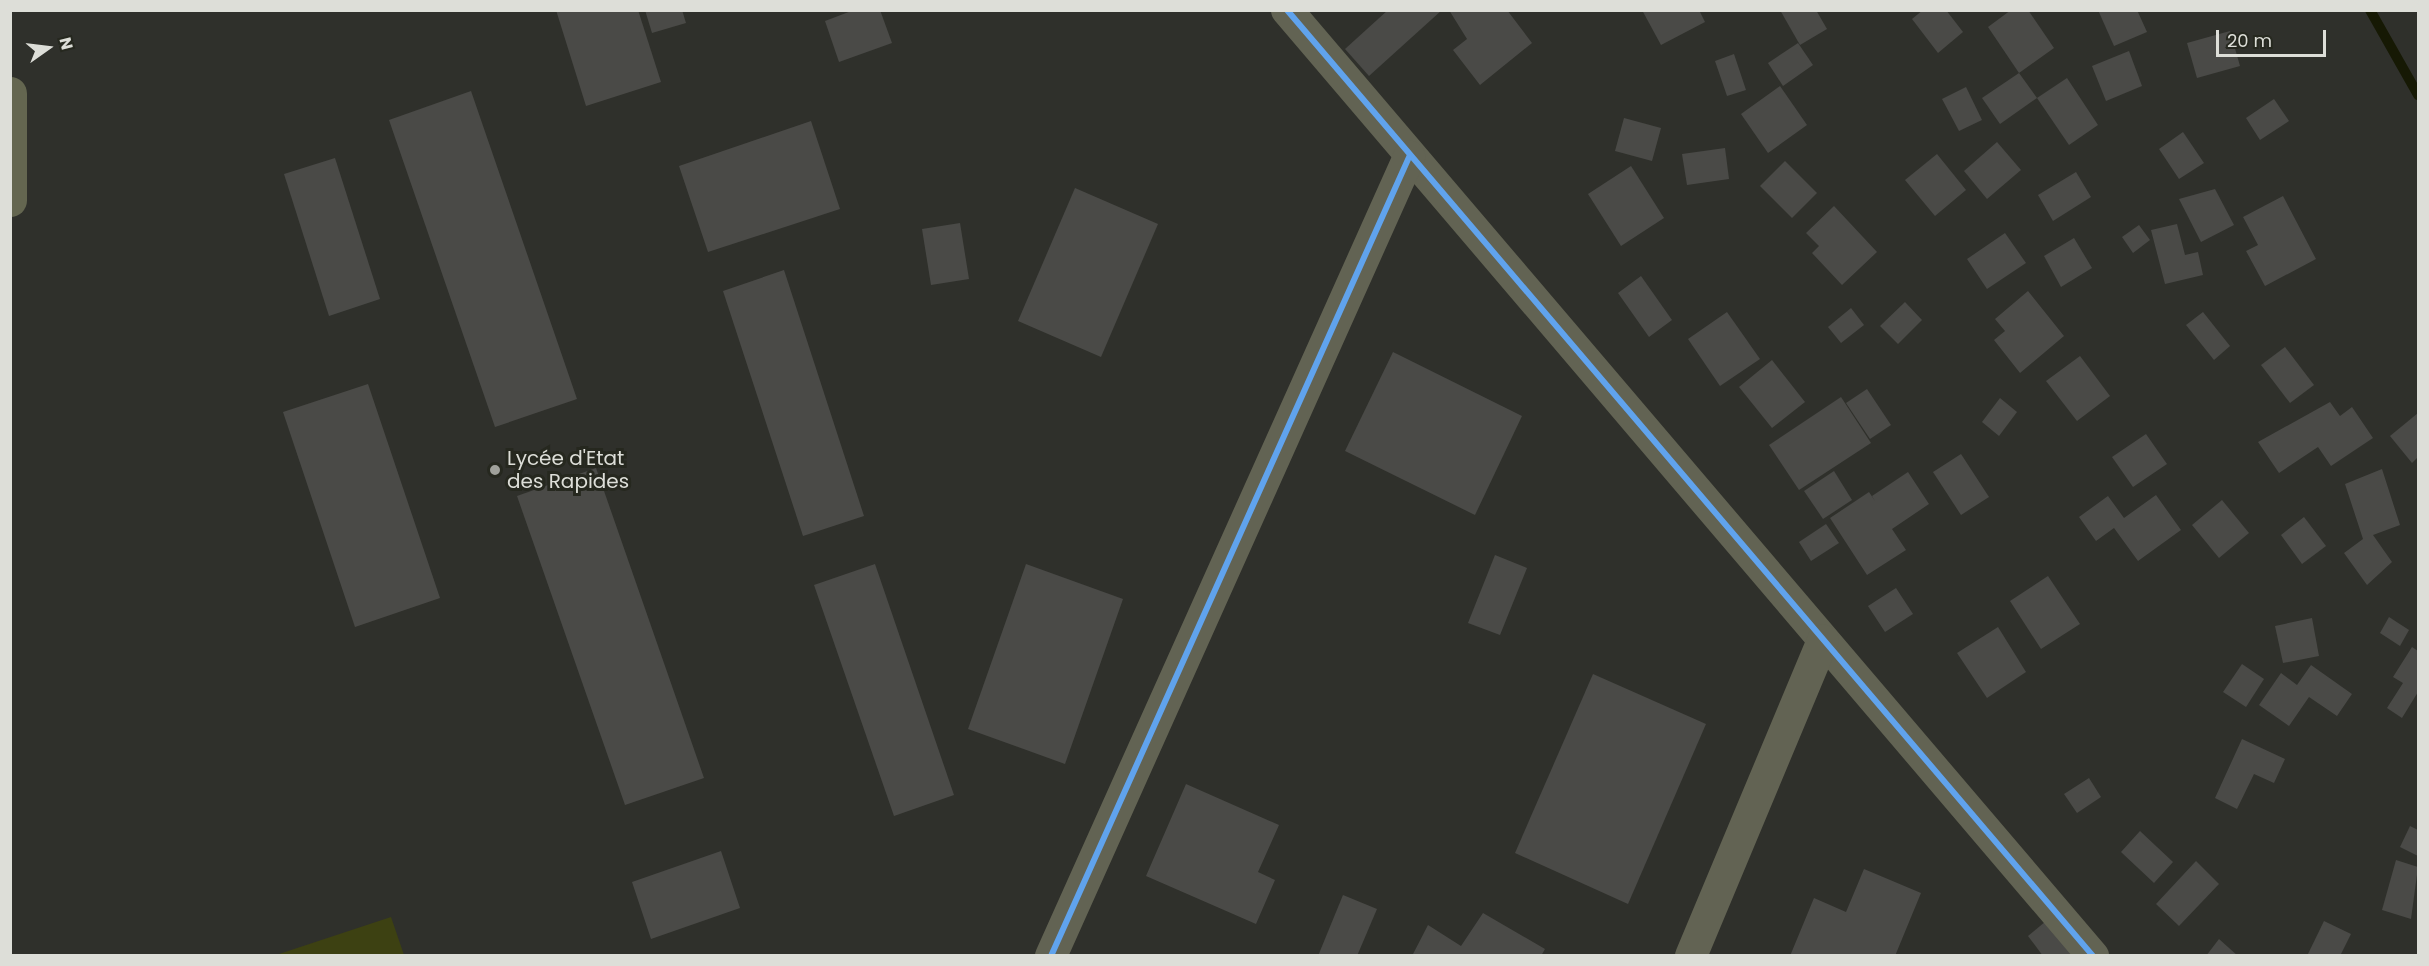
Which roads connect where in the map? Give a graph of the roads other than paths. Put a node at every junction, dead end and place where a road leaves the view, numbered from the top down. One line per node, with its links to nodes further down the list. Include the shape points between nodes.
1 (1287, 10): 3 (street)
2 (10, 93): 4 (main road)
3 (1409, 157): 5 (street); 6 (street)
4 (10, 200)
5 (1823, 641): 7 (street); 8 (street)
6 (1051, 956)
7 (1690, 956)
8 (2093, 956)

